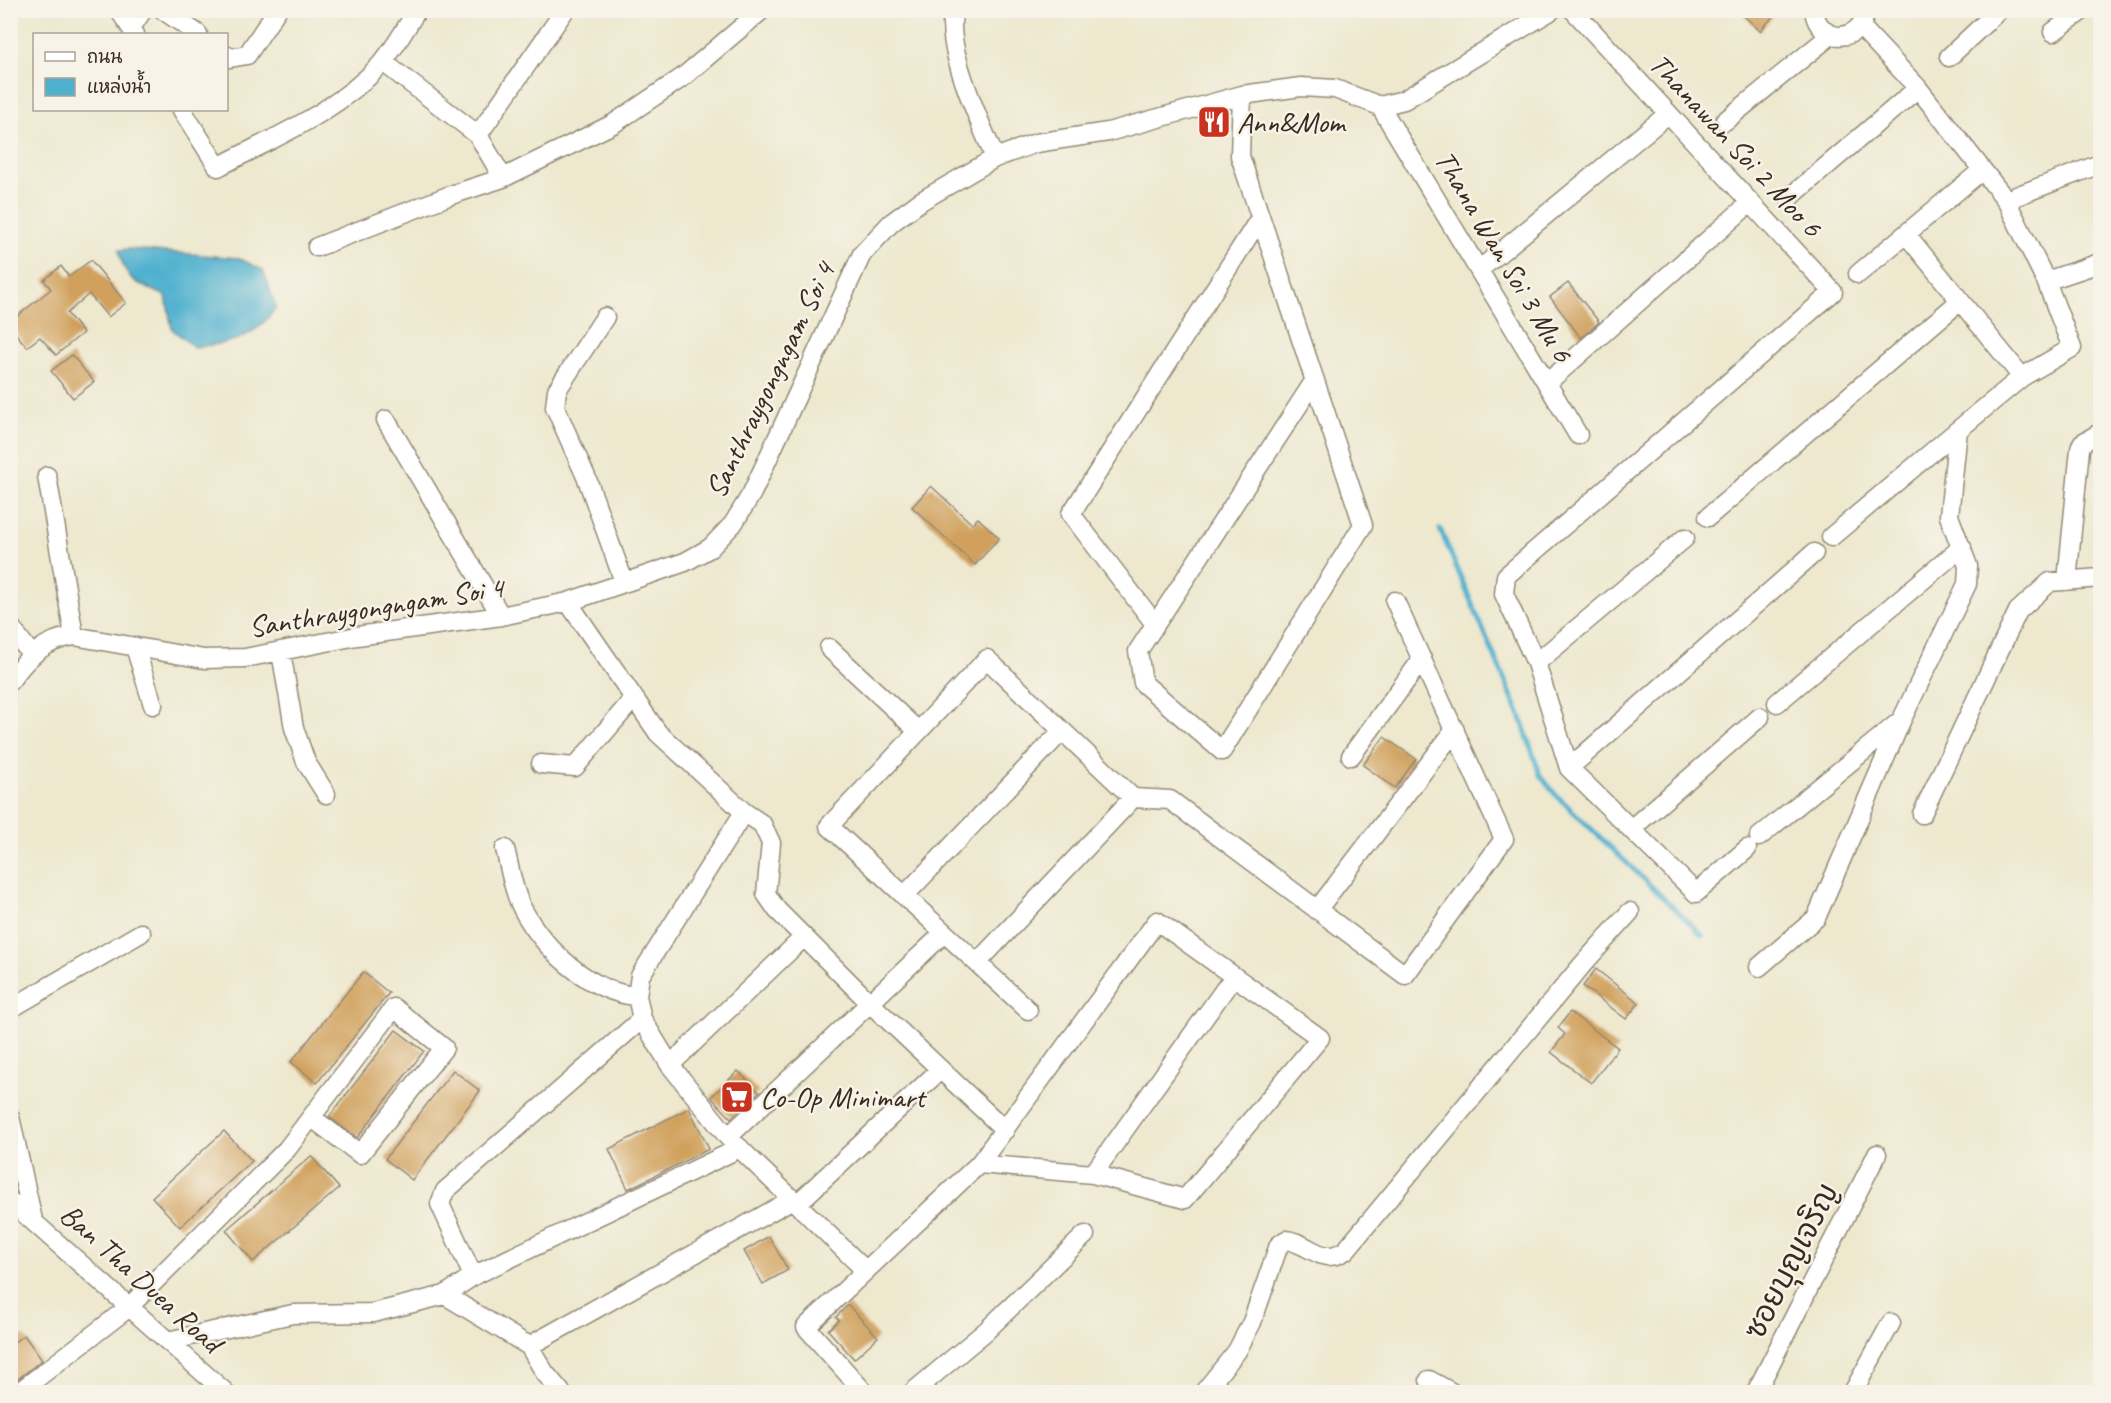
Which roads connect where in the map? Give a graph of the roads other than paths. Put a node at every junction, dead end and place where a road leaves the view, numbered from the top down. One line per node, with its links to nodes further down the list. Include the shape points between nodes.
1 (119, 10): 15 (street)
2 (143, 10): 15 (street)
3 (163, 10): 17 (street)
4 (277, 10): 19 (street, via 247,55)
5 (417, 10): 21 (street)
6 (565, 10): 28 (street)
7 (762, 10): 32 (street, via 683,77 613,124)
8 (954, 10): 29 (street, via 957,60)
9 (1552, 10): 24 (street, via 1404,100)
10 (1574, 10): 26 (street, Thanawan Soi 2 Moo 6)
11 (1814, 10): 18 (street, via 1818,25)
12 (2000, 10): 20 (street)
13 (2083, 10): 16 (street)
14 (1864, 19): 18 (street, via 1847,36); 22 (street)
15 (133, 31)
16 (2053, 32)
17 (197, 33)
18 (1831, 35): 27 (street)
19 (228, 56)
20 (1949, 57)
21 (383, 62): 25 (street, via 334,106 218,167); 28 (street)
22 (1918, 88): 31 (street); 33 (street)
23 (1242, 95): 24 (street, Santhraygongngam Soi 4, via 1301,87 1335,89); 29 (street, Santhraygongngam Soi 4, via 1107,132 1036,143); 36 (street, via 1240,156)
24 (1380, 106): 40 (street, Thana Wan Soi 3 Mu 6)
25 (183, 111)
26 (1668, 114): 35 (street, Thanawan Soi 2 Moo 6); 40 (street)
27 (1725, 120)
28 (478, 135): 32 (street)
29 (995, 158): 60 (street, Santhraygongngam Soi 4, via 921,201 891,223 862,254 752,493 733,524 710,548 685,562)
30 (2100, 164): 34 (street)
31 (1981, 171): 34 (street); 37 (street)
32 (503, 178): 38 (street)
33 (1789, 198)
34 (2006, 200): 42 (street)
35 (1750, 203): 47 (street); 72 (street, Thanawan Soi 2 Moo 6, via 1833,292 1506,576 1504,594)
36 (1260, 218): 46 (street); 64 (street, via 1071,514)
37 (1905, 234): 41 (street); 43 (street)
38 (317, 247)
39 (2100, 263): 42 (street)
40 (1479, 270): 47 (street, Thana Wan Soi 3 Mu 6)
41 (1858, 274)
42 (2046, 281): 45 (street, via 2072,348)
43 (1960, 301): 45 (street); 53 (street)
44 (604, 317): 60 (street, via 557,390 555,407)
45 (2022, 377): 49 (street)
46 (1316, 380): 64 (street); 64 (street, via 1363,525 1222,751 1143,683 1138,651)
47 (1547, 383): 51 (street, Thana Wan Soi 3 Mu 6)
48 (386, 420): 63 (street)
49 (1958, 430): 54 (street); 56 (street, via 1949,516)
50 (2100, 434): 59 (street, via 2082,443 2080,449)
51 (1578, 435)
52 (47, 476): 66 (street)
53 (1708, 517)
54 (1831, 537)
55 (1685, 538): 72 (street)
56 (1962, 547): 75 (street); 78 (street, via 1968,566 1967,585)
57 (1814, 553): 84 (street)
58 (2100, 578): 59 (street)
59 (2067, 581): 88 (street, via 2050,582 2018,611)
60 (624, 582): 62 (street, Santhraygongngam Soi 4)
61 (1395, 601): 71 (street)
62 (568, 602): 63 (street, Santhraygongngam Soi 4); 74 (street)
63 (501, 615): 69 (street, Santhraygongngam Soi 4, via 357,636)
64 (1155, 624)
65 (10, 626): 70 (street)
66 (74, 636): 67 (street, Santhraygongngam Soi 4); 70 (street, Santhraygongngam Soi 4, via 57,639)
67 (135, 647): 69 (street, Santhraygongngam Soi 4, via 204,659); 76 (street)
68 (829, 648): 80 (street)
69 (281, 652): 85 (street, via 294,728 306,762)
70 (31, 654): 73 (street, Santhraygongngam Soi 4)
71 (1422, 658): 79 (street); 82 (street)
72 (1536, 663): 84 (street)
73 (10, 681)
74 (634, 698): 83 (street, via 575,767); 87 (street, via 658,733)
75 (1777, 703)
76 (153, 705)
77 (1760, 717): 89 (street)
78 (1902, 719): 89 (street, via 1696,893); 98 (street, via 1816,918)
79 (1455, 730): 92 (street); 92 (street, via 1504,839 1406,975)
80 (918, 731): 81 (street, via 987,659); 91 (street, via 829,826)
81 (1062, 731): 86 (street); 91 (street)
82 (1350, 756)
83 (541, 764)
84 (1569, 768): 89 (street)
85 (327, 794)
86 (1133, 798): 92 (street, via 1170,800); 97 (street)
87 (744, 812): 96 (street, via 762,824 771,843 766,894); 100 (street, via 640,976)
88 (1922, 814)
89 (1631, 829)
90 (505, 849): 100 (street, via 521,906 535,929 593,983)
91 (904, 896): 95 (street)
92 (1317, 909)
93 (1630, 912): 131 (street, via 1346,1250 1335,1257 1323,1256 1294,1241 1286,1240 1279,1245 1252,1322 1237,1351)
94 (141, 933): 102 (street)
95 (944, 933): 97 (street); 101 (street)
96 (804, 937): 101 (street); 105 (street)
97 (977, 963): 103 (street)
98 (1759, 967)
99 (1234, 976): 109 (street, via 1157,921); 113 (street); 113 (street, via 1320,1038 1185,1199)
100 (637, 996): 104 (street)
101 (871, 1004): 106 (street); 110 (street)
102 (10, 1009)
103 (1028, 1010)
104 (642, 1019): 105 (street); 119 (street, via 445,1191 440,1204)
105 (670, 1065): 110 (street)
106 (940, 1070): 109 (street); 114 (street)
107 (10, 1117): 116 (street)
108 (311, 1117): 108 (street, via 394,1008 444,1048 360,1154); 121 (street, via 287,1149)
109 (1005, 1130): 112 (street)
110 (734, 1142): 114 (street); 119 (street)
111 (1877, 1155): 133 (street, ซอยบุญเจริญ)
112 (979, 1164): 113 (street); 118 (street)
113 (1093, 1174)
114 (795, 1201): 118 (street); 124 (street)
115 (13, 1208): 116 (street, Ban Tha Duea Road)
116 (33, 1220): 121 (street, Ban Tha Duea Road)
117 (1085, 1235): 130 (street, via 986,1330)
118 (866, 1271): 129 (street, via 806,1327)
119 (473, 1276): 120 (street)
120 (445, 1295): 123 (street, via 373,1313 293,1314); 124 (street)
121 (128, 1308): 123 (street, Ban Tha Duea Road); 126 (street)
122 (1891, 1323): 134 (street)
123 (167, 1341): 127 (street, Ban Tha Duea Road)
124 (529, 1346): 128 (street)
125 (1429, 1380): 132 (street)
126 (19, 1392)
127 (225, 1392)
128 (561, 1392)
129 (864, 1392)
130 (913, 1392)
131 (1204, 1392)
132 (1451, 1392)
133 (1756, 1392)
134 (1853, 1392)

